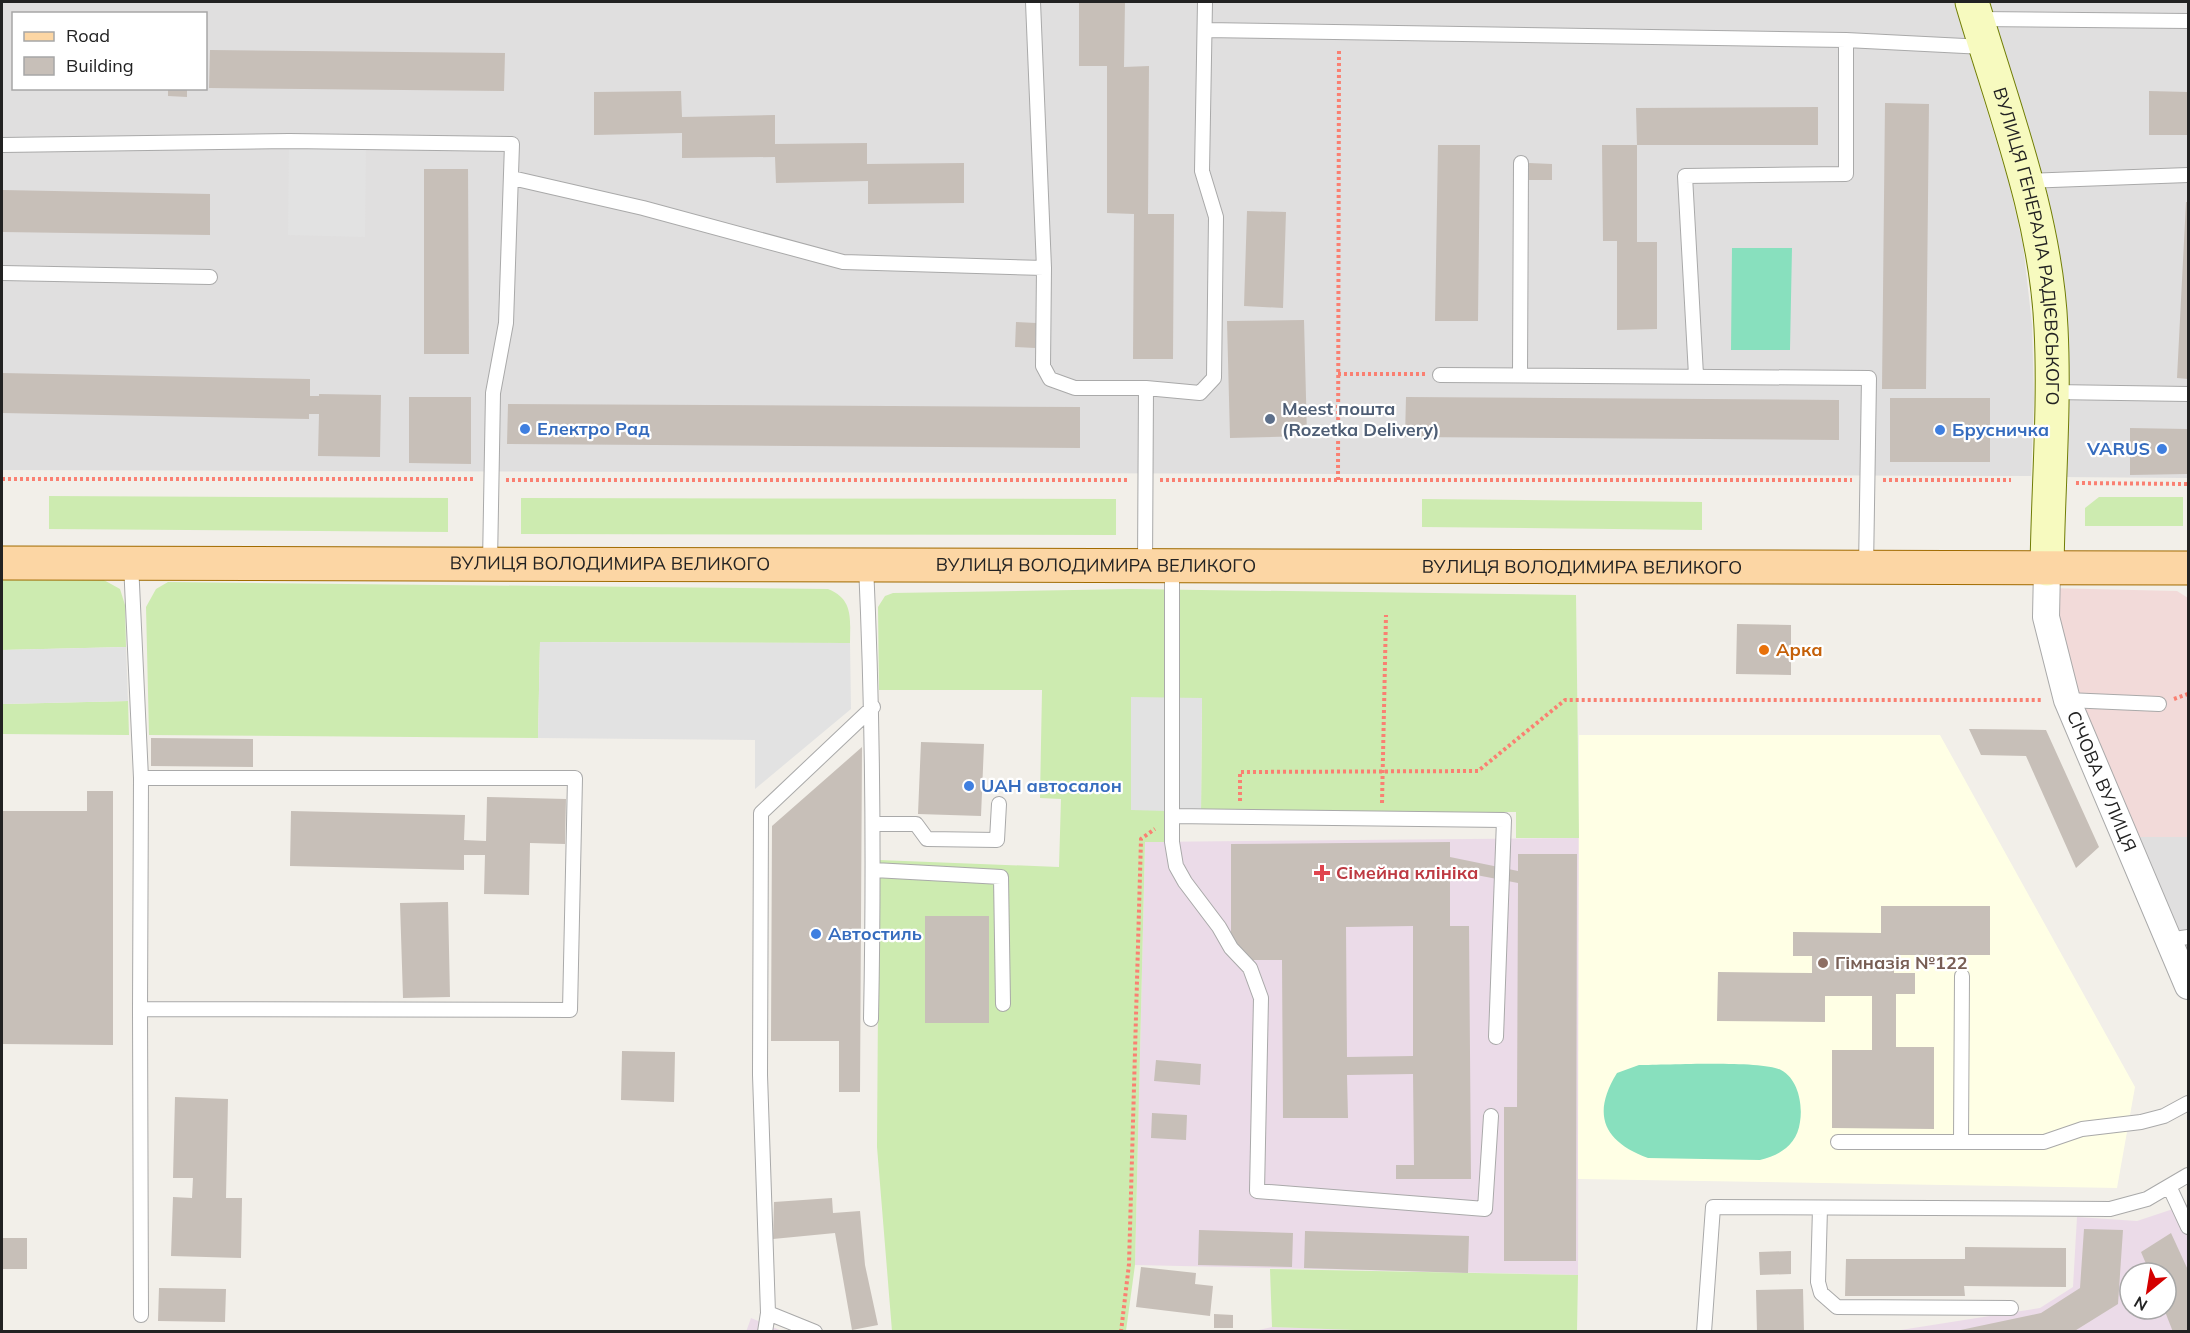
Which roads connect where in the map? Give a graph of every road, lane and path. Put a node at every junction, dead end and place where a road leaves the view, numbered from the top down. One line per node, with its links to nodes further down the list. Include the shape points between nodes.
1 (1033, 2): 13 (lane)
2 (1205, 2): 5 (lane)
3 (2188, 21): 4 (lane)
4 (1978, 23): 7 (lane); 12 (street, ВУЛИЦЯ ГЕНЕРАЛА РАДІЄВСЬКОГО)
5 (1205, 30): 6 (lane); 20 (lane, via 1202,171 1216,217 1214,378 1200,393)
6 (1339, 32): 7 (lane); 16 (path)
7 (1846, 40): 19 (lane, via 1846,174 1685,176)
8 (2, 145): 11 (lane, via 289,141 512,144)
9 (1521, 163): 18 (lane)
10 (2188, 175): 12 (lane)
11 (512, 178): 13 (lane, via 643,208 843,262); 24 (lane, via 506,323 493,393)
12 (2026, 181): 21 (street, ВУЛИЦЯ ГЕНЕРАЛА РАДІЄВСЬКОГО, via 2039,237 2051,326)
13 (1044, 268): 20 (lane, via 1043,366 1050,379 1075,388)
14 (2, 273): 15 (lane)
15 (210, 277)
16 (1338, 374): 17 (path); 26 (path)
17 (1440, 375): 18 (lane)
18 (1520, 375): 19 (lane)
19 (1696, 375): 27 (lane, via 1869,378)
20 (1146, 388): 25 (lane)
21 (2051, 392): 22 (lane); 36 (street, ВУЛИЦЯ ГЕНЕРАЛА РАДІЄВСЬКОГО)
22 (2188, 394)
23 (2, 479): 24 (path)
24 (491, 480): 25 (path); 33 (lane)
25 (1147, 480): 26 (path); 35 (lane)
26 (1338, 480): 27 (path)
27 (1867, 480): 28 (path); 38 (lane)
28 (2011, 480)
29 (2076, 483): 30 (path)
30 (2188, 484)
31 (2, 563): 32 (main road, ВУЛИЦЯ ВОЛОДИМИРА ВЕЛИКОГО)
32 (131, 563): 33 (main road, ВУЛИЦЯ ВОЛОДИМИРА ВЕЛИКОГО); 44 (lane)
33 (490, 563): 34 (main road, ВУЛИЦЯ ВОЛОДИМИРА ВЕЛИКОГО)
34 (866, 563): 35 (main road, ВУЛИЦЯ ВОЛОДИМИРА ВЕЛИКОГО); 42 (lane)
35 (1159, 565): 38 (main road, ВУЛИЦЯ ВОЛОДИМИРА ВЕЛИКОГО); 46 (lane)
36 (2047, 568): 37 (main road, ВУЛИЦЯ ВОЛОДИМИРА ВЕЛИКОГО); 38 (main road, ВУЛИЦЯ ВОЛОДИМИРА ВЕЛИКОГО); 40 (street, СІЧОВА ВУЛИЦЯ, via 2046,617)
37 (2188, 568)
38 (1866, 569)
39 (1386, 615): 43 (path)
40 (2067, 700): 41 (lane); 43 (path, via 1565,700 1478,771); 51 (street, СІЧОВА ВУЛИЦЯ)
41 (2159, 704)
42 (873, 707): 49 (lane); 67 (lane, via 761,813 760,1075)
43 (1382, 772): 47 (path, via 1240,772); 48 (path)
44 (141, 778): 55 (lane); 55 (lane, via 575,778 570,1010)
45 (999, 804): 49 (lane, via 998,840 927,840 916,824)
46 (1172, 816): 47 (lane); 59 (lane, via 1176,866 1231,948 1250,968 1261,998 1257,1191 1485,1209); 71 (path, via 1141,839 1129,1264)
47 (1240, 817): 48 (lane)
48 (1383, 819): 57 (lane, via 1504,820)
49 (874, 824): 50 (lane)
50 (874, 870): 54 (lane, via 1001,877); 56 (lane)
51 (2178, 938): 53 (street, СІЧОВА ВУЛИЦЯ)
52 (1962, 976): 61 (lane)
53 (2188, 986)
54 (1003, 1004)
55 (140, 1009): 68 (lane)
56 (871, 1019)
57 (1496, 1037)
58 (2188, 1103): 61 (lane, via 2164,1116 2082,1129 2044,1142)
59 (1491, 1116)
60 (1838, 1142): 61 (lane)
61 (1961, 1142)
62 (2188, 1175): 63 (lane)
63 (2169, 1186): 64 (lane, via 2147,1200 2110,1209); 65 (lane)
64 (1820, 1208): 66 (lane, via 1818,1282 1821,1293 1838,1307); 72 (lane, via 1713,1207)
65 (2188, 1227)
66 (2011, 1308)
67 (768, 1313): 69 (lane); 70 (lane)
68 (141, 1315)
69 (765, 1332)
70 (815, 1332)
71 (1121, 1332)
72 (1704, 1332)

